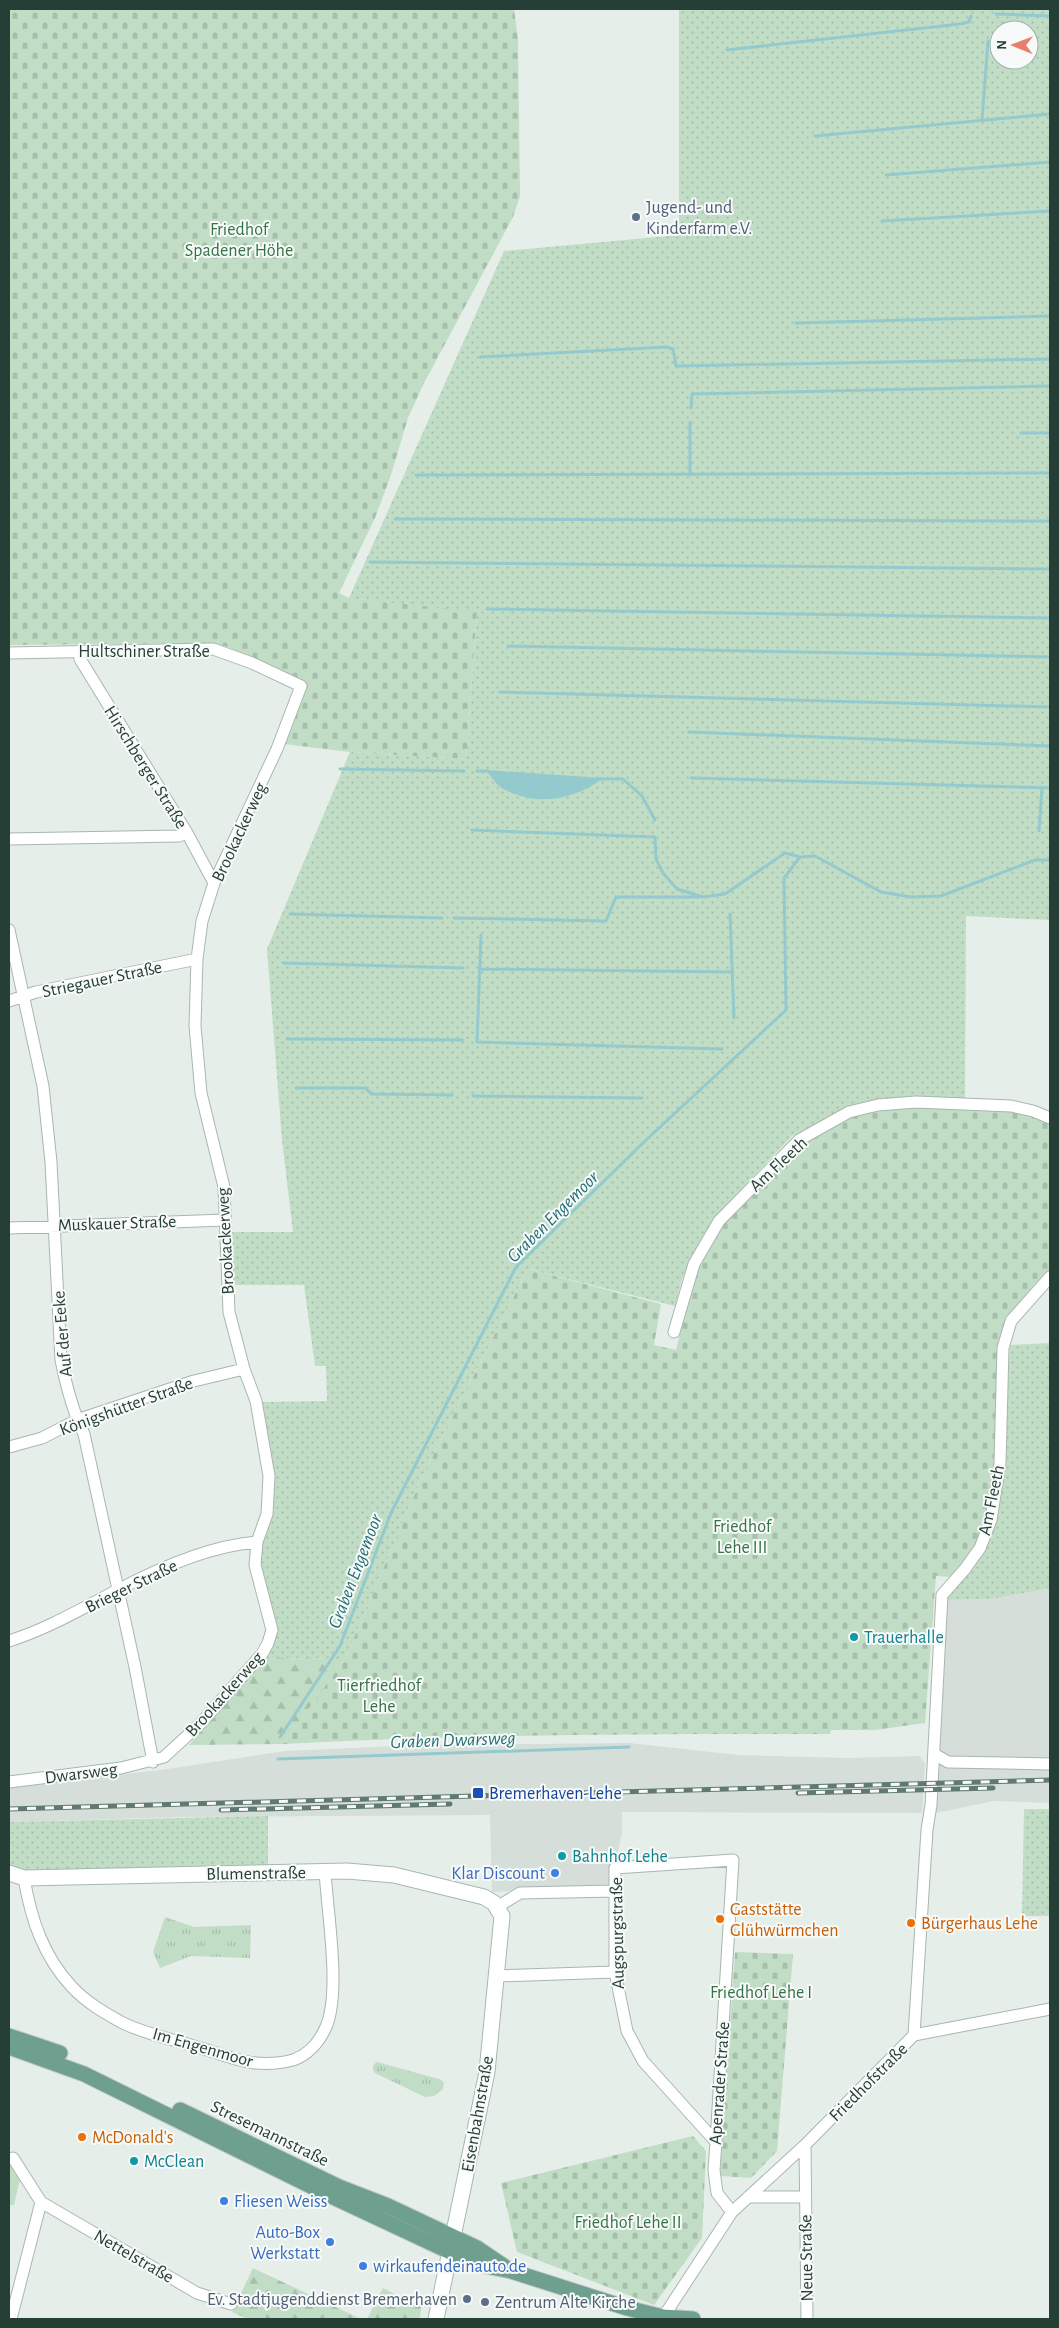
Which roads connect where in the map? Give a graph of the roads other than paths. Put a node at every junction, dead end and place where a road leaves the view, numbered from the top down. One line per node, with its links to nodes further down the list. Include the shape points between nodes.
1 (79, 651): 2 (street, Hultschiner Straße); 3 (street, Hultschiner Straße, via 213,649); 4 (street, Hirschberger Straße, via 80,659)
2 (9, 653)
3 (302, 686): 6 (street, Brookackerweg, via 238,838)
4 (188, 833): 5 (street, via 179,836); 6 (street, Hirschberger Straße)
5 (9, 839)
6 (214, 883): 8 (street, Brookackerweg, via 202,921)
7 (9, 930): 9 (street, Auf der Eeke)
8 (197, 960): 9 (street, Striegauer Straße); 12 (street, Brookackerweg, via 195,1026 201,1092 224,1187)
9 (24, 997): 10 (street, Striegauer Straße); 13 (street, Auf der Eeke, via 43,1086)
10 (9, 1001)
11 (1050, 1118): 16 (street, Am Fleeth, via 1011,1106 916,1102 878,1105 849,1112 799,1140 719,1221 694,1264)
12 (225, 1220): 13 (street, Muskauer Straße); 17 (street, Brookackerweg, via 229,1312)
13 (54, 1225): 14 (street, Muskauer Straße); 18 (street, Auf der Eeke, via 62,1360)
14 (9, 1228)
15 (1050, 1277): 23 (street, Am Fleeth, via 1011,1321 1003,1348 1000,1463 991,1520 980,1548 942,1595)
16 (674, 1332)
17 (244, 1368): 18 (street, Königshütter Straße); 20 (street, Brookackerweg, via 257,1405 269,1476 267,1514)
18 (77, 1420): 19 (street, Königshütter Straße, via 42,1438); 21 (street, Auf der Eeke, via 84,1434)
19 (9, 1446)
20 (257, 1542): 21 (street, Brieger Straße, via 234,1544 177,1563); 24 (street, Brookackerweg, via 255,1565 272,1630 268,1643 200,1724 164,1757)
21 (118, 1590): 22 (street, Brieger Straße, via 67,1618); 24 (street, Auf der Eeke)
22 (9, 1641)
23 (934, 1754): 25 (street, via 948,1762); 36 (street, Friedhofstraße, via 926,1830)
24 (153, 1762): 26 (street, Dwarsweg)
25 (1050, 1764)
26 (9, 1782)
27 (733, 1860): 31 (street, Augspurgstraße, via 615,1868); 39 (street, Apenrader Straße)
28 (324, 1871): 30 (street, Blumenstraße); 30 (street, Im Engenmoor, via 333,1976 330,2016 314,2047 293,2060 267,2064 244,2061 145,2031 86,2001 60,1973 43,1945 30,1913); 32 (street, Blumenstraße, via 394,1874 484,1897)
29 (9, 1873): 30 (street, Blumenstraße)
30 (24, 1878)
31 (615, 1892): 32 (street, via 520,1893); 33 (street, Augspurgstraße)
32 (498, 1906): 34 (street, Eisenbahnstraße, via 502,1916)
33 (615, 1972): 34 (street); 39 (street, Augspurgstraße, via 621,2013 635,2049)
34 (497, 1976): 46 (street, Eisenbahnstraße, via 487,2072)
35 (1050, 2009): 36 (street)
36 (914, 2035): 40 (street, Friedhofstraße)
37 (9, 2036): 46 (main road, Stresemannstraße, via 72,2058 338,2187 388,2206)
38 (9, 2047): 46 (main road, Stresemannstraße, via 84,2074)
39 (716, 2142): 45 (street, Apenrader Straße, via 714,2170 718,2193)
40 (805, 2145): 42 (street, Neue Straße); 43 (street, Friedhofstraße)
41 (13, 2158): 44 (street, Nettelstraße)
42 (805, 2197): 43 (street, Neue Straße); 52 (street, Neue Straße)
43 (748, 2198): 45 (street, Friedhofstraße)
44 (41, 2202): 47 (street, Nettelstraße, via 197,2293); 49 (street)
45 (732, 2212): 48 (street, Friedhofstraße)
46 (451, 2245): 48 (main road, Stresemannstraße, via 476,2264 511,2271); 50 (street, Eisenbahnstraße)
47 (231, 2304)
48 (662, 2318): 51 (main road, Stresemannstraße)
49 (11, 2319)
50 (436, 2319)
51 (693, 2319)
52 (807, 2319)

